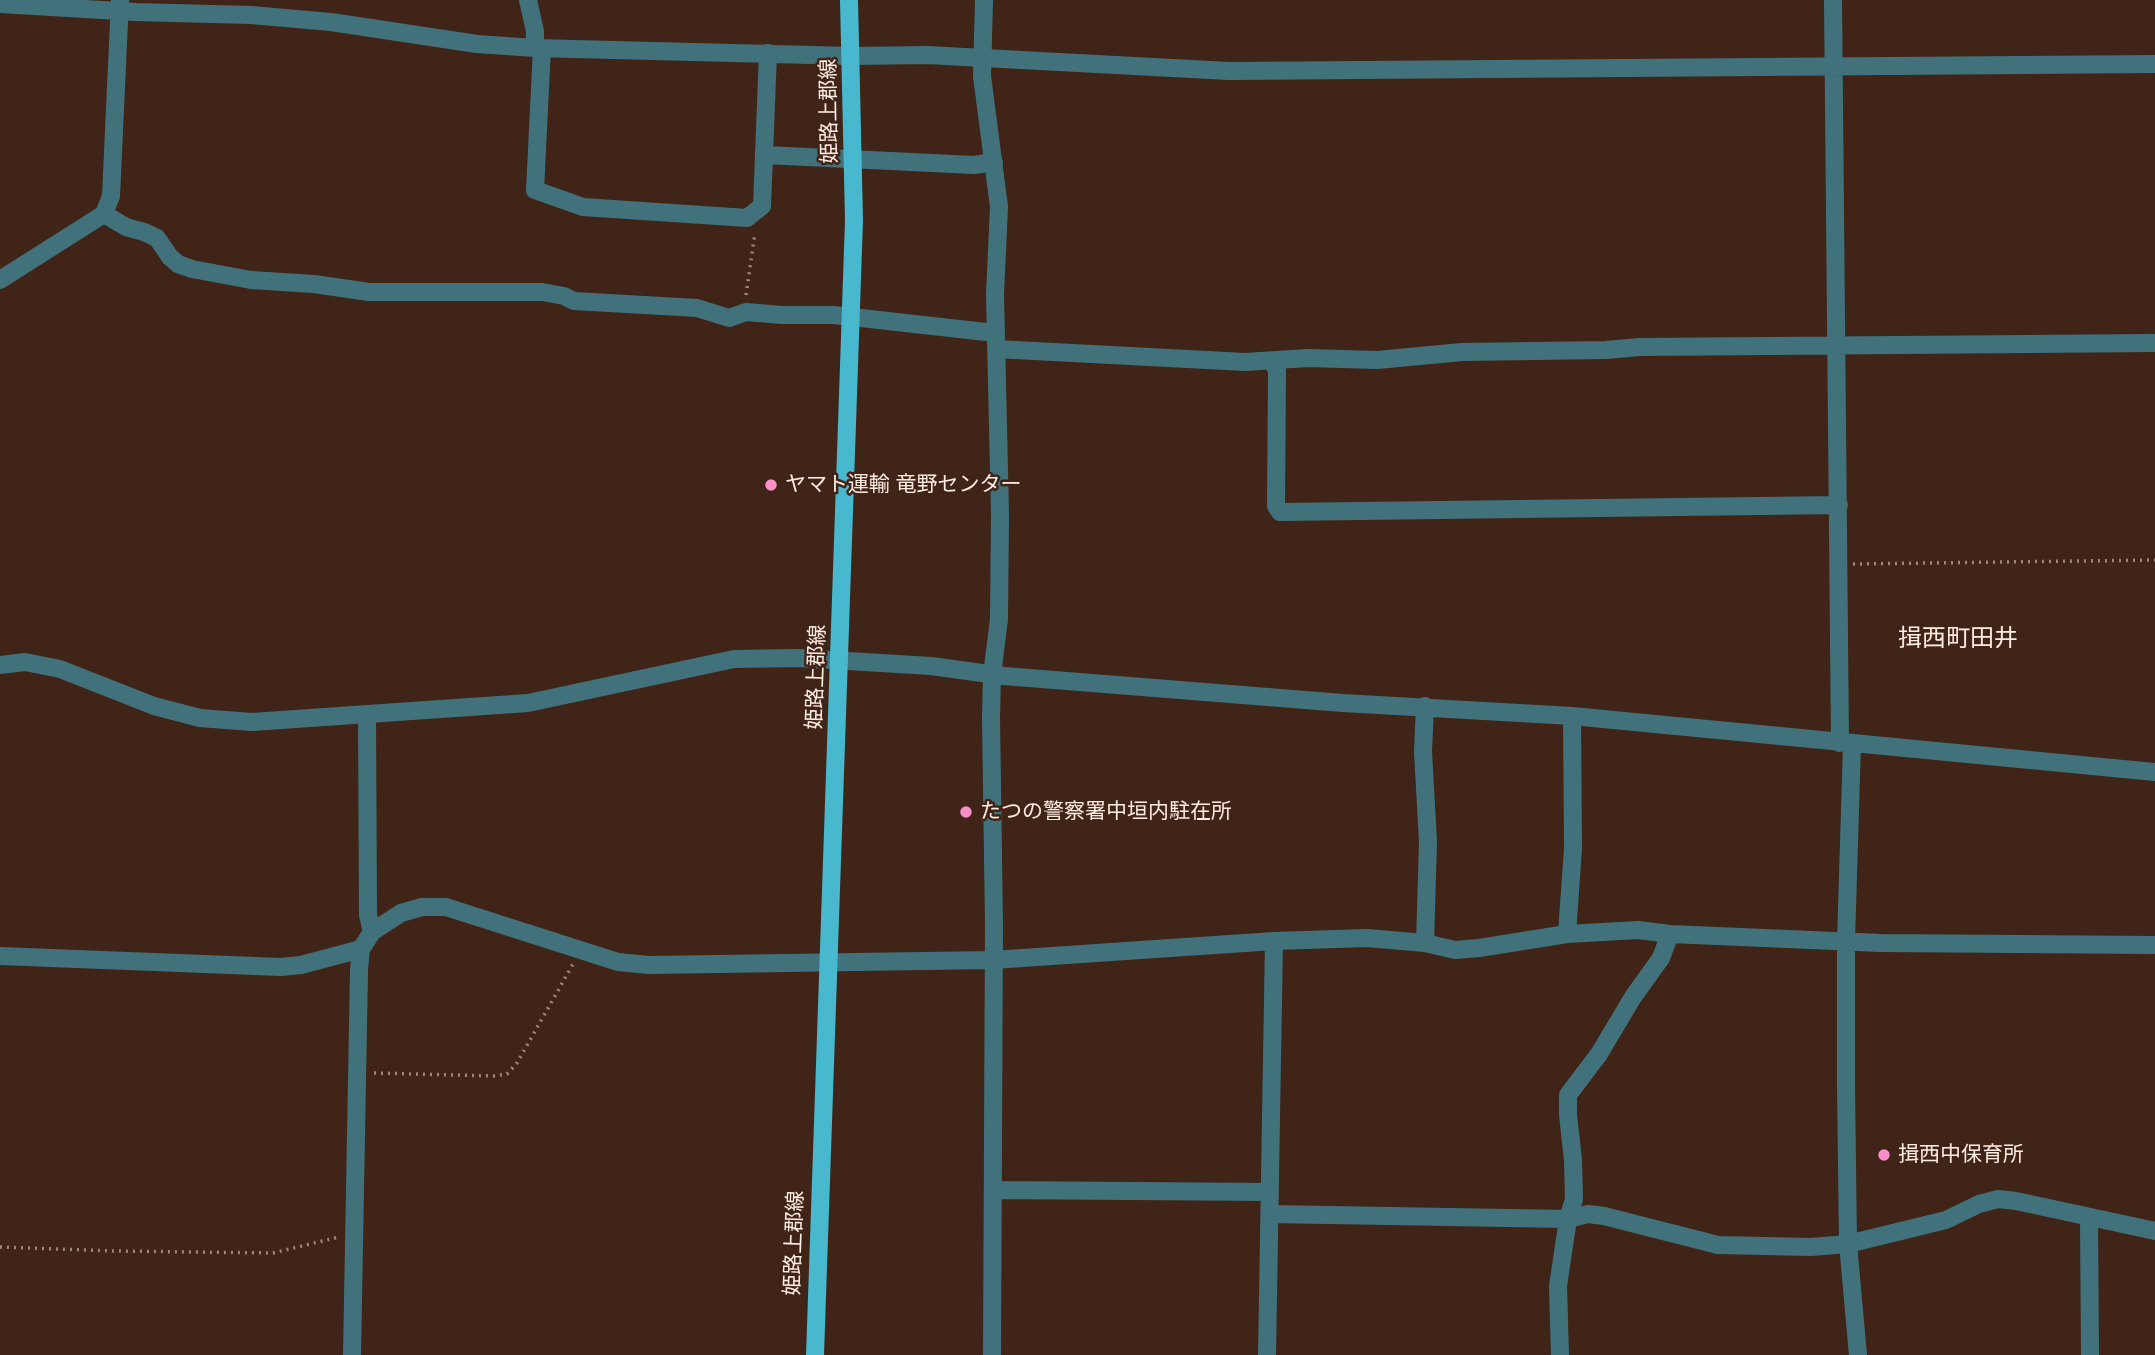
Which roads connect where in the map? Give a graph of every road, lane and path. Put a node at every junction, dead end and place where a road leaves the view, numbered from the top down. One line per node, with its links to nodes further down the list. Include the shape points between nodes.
1 (528, 0): 7 (street)
2 (849, 0): 9 (main road, 姫路上郡線)
3 (984, 0): 10 (street)
4 (1833, 0): 12 (street)
5 (0, 4): 6 (street)
6 (119, 5): 7 (street, via 331,22 477,44); 16 (street, via 111,196)
7 (539, 48): 8 (street); 17 (street, via 536,190 583,207 747,218)
8 (768, 53): 9 (street); 13 (street)
9 (852, 56): 10 (street); 14 (main road, 姫路上郡線)
10 (982, 58): 12 (street, via 1229,71); 15 (street)
11 (2155, 64): 12 (street)
12 (1834, 65): 23 (street)
13 (765, 156): 14 (street); 17 (street, via 762,206)
14 (853, 160): 15 (street); 20 (main road, 姫路上郡線)
15 (994, 162): 21 (street, via 999,207)
16 (104, 214): 18 (street); 19 (street, via 157,238 178,264 251,280 369,292 542,292 574,301 697,308 729,318)
17 (755, 214): 19 (path)
18 (0, 280)
19 (746, 312): 20 (street)
20 (852, 317): 21 (street); 28 (main road, 姫路上郡線)
21 (996, 341): 24 (street, via 1108,356); 30 (street, via 1000,593)
22 (2155, 343): 23 (street)
23 (1836, 346): 24 (street, via 1497,351); 25 (street)
24 (1273, 362): 25 (street, via 1277,371 1276,506 1280,512)
25 (1839, 505): 27 (street)
26 (2155, 560): 27 (path)
27 (1839, 565): 34 (street)
28 (840, 662): 30 (street, via 931,666); 32 (street, via 734,659 528,703); 47 (main road, 姫路上郡線)
29 (0, 666): 32 (street, via 25,662 60,669 154,706 200,718 252,722)
30 (992, 675): 31 (street); 46 (street)
31 (1425, 706): 33 (street); 41 (street)
32 (367, 714): 36 (street, via 368,915)
33 (1572, 716): 34 (street); 37 (street, via 1573,848)
34 (1846, 743): 35 (street); 40 (street)
35 (2155, 772)
36 (372, 932): 43 (street); 44 (street, via 401,913 446,907)
37 (1567, 934): 38 (street, via 1638,930); 41 (street, via 1455,950)
38 (1670, 934): 40 (street); 53 (street, via 1661,958 1568,1095 1574,1199)
39 (1274, 941): 41 (street, via 1367,938); 46 (street); 50 (street)
40 (1846, 941): 42 (street); 56 (street)
41 (1425, 943)
42 (2155, 945)
43 (361, 948): 45 (street, via 281,967); 48 (street)
44 (581, 950): 47 (street, via 618,962 649,965); 48 (path, via 507,1074)
45 (0, 956)
46 (993, 960): 47 (street); 49 (street)
47 (827, 964): 59 (main road, 姫路上郡線)
48 (358, 1072): 55 (street)
49 (993, 1190): 50 (street); 60 (street)
50 (1270, 1192): 51 (street)
51 (1270, 1214): 53 (street); 61 (street)
52 (2089, 1218): 54 (street); 56 (street, via 1998,1199 1946,1220); 64 (street)
53 (1568, 1219): 56 (street, via 1604,1216 1718,1245); 62 (street, via 1558,1286)
54 (2155, 1231)
55 (354, 1238): 57 (path, via 273,1253); 58 (street)
56 (1848, 1244): 63 (street)
57 (0, 1247)
58 (352, 1355)
59 (814, 1355)
60 (992, 1355)
61 (1267, 1355)
62 (1560, 1355)
63 (1858, 1355)
64 (2090, 1355)

